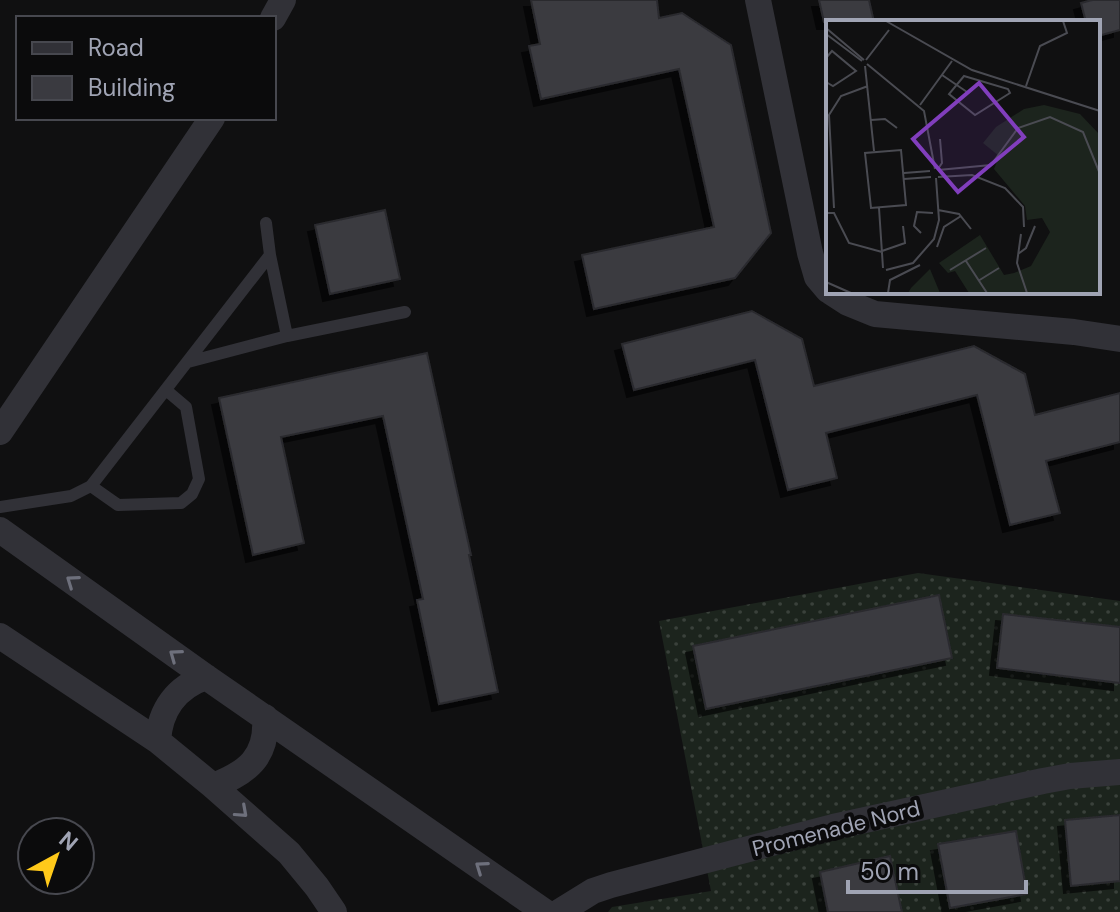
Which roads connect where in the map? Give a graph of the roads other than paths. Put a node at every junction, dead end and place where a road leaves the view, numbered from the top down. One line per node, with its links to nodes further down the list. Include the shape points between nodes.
1 (758, 0): 5 (street, via 810,253)
2 (211, 120): 12 (street)
3 (266, 223): 4 (lane)
4 (270, 255): 8 (lane); 10 (lane)
5 (826, 288)
6 (834, 294): 9 (street, via 875,314)
7 (405, 312): 8 (lane)
8 (287, 336): 10 (lane)
9 (1120, 339)
10 (188, 362): 11 (lane)
11 (166, 390): 13 (lane); 13 (lane, via 186,407 199,479 192,494 181,503 118,505)
12 (0, 432)
13 (91, 486): 14 (lane, via 71,496)
14 (0, 507)
15 (0, 530): 17 (street, one-way to 15)
16 (0, 636): 19 (street)
17 (206, 677): 18 (street); 19 (street, via 168,704)
18 (265, 717): 21 (street, via 262,746 252,763); 23 (street, one-way to 18)
19 (158, 741): 21 (street)
20 (1120, 772): 24 (street, Promenade Nord, via 1043,781 833,827 611,885)
21 (213, 786): 22 (street, one-way to 22, via 289,853)
22 (334, 912)
23 (545, 912)
24 (559, 912)

